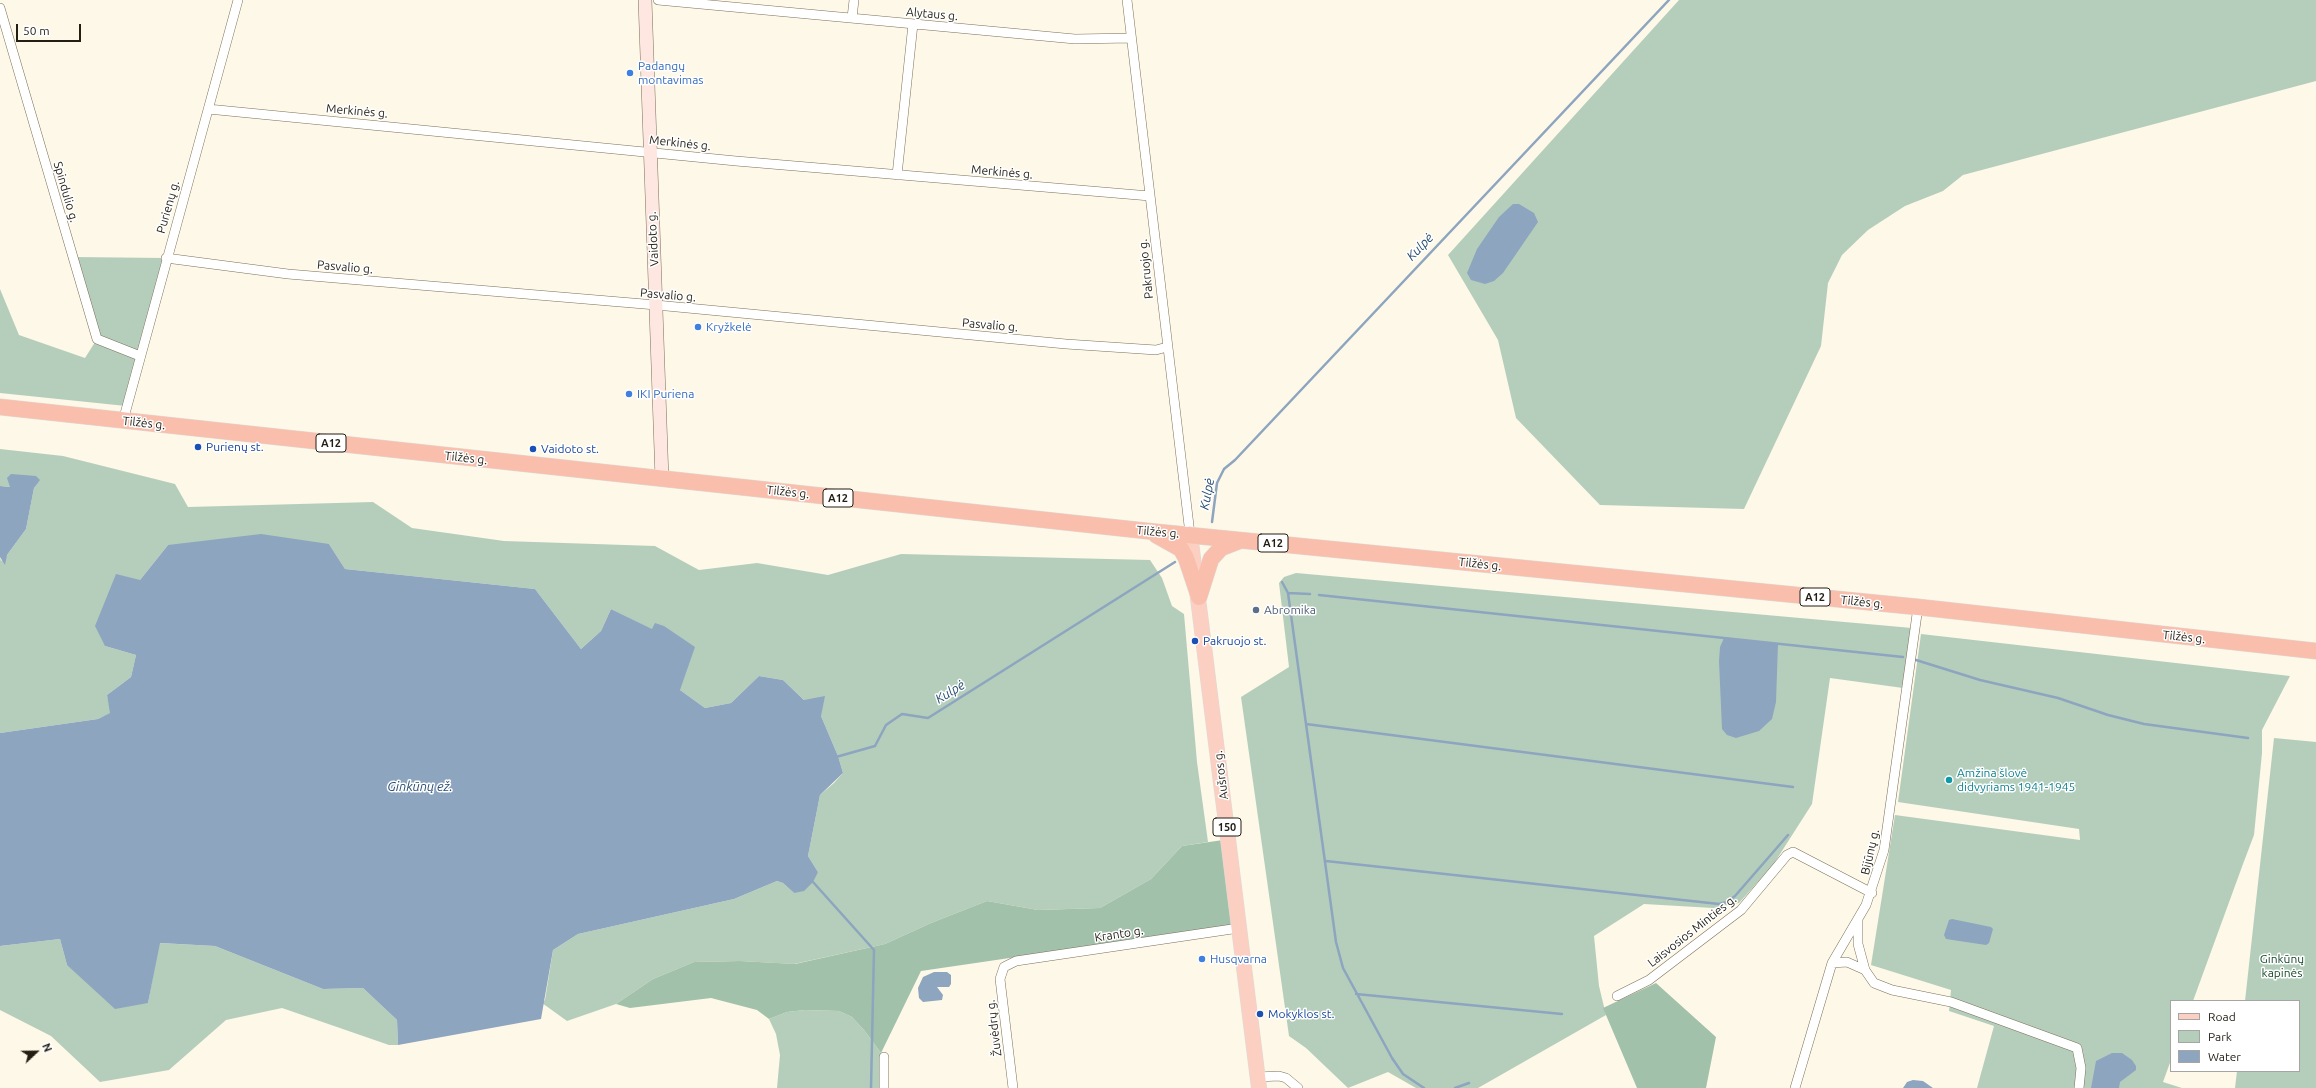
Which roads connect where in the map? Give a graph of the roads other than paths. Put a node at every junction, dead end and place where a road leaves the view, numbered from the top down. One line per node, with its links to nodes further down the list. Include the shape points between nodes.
1 (238, 0): 10 (street, Purienų g.)
2 (645, 0): 11 (main road, Vaidoto g.)
3 (658, 0): 7 (street, Alytaus g.)
4 (854, 0): 7 (street)
5 (1127, 0): 9 (street, Pakruojo g.)
6 (0, 8): 17 (street, Spindulio g., via 97,339)
7 (852, 18): 8 (street, Alytaus g.)
8 (914, 24): 9 (street, Alytaus g., via 1075,39); 12 (street)
9 (1131, 38): 13 (street, Pakruojo g.)
10 (208, 109): 11 (street, Merkinės g.); 14 (street, Purienų g.)
11 (649, 151): 12 (street, Merkinės g.); 15 (main road, Vaidoto g.)
12 (897, 175): 13 (street, Merkinės g.)
13 (1150, 196): 16 (street, Pakruojo g.)
14 (166, 258): 15 (street, Pasvalio g., via 288,274); 17 (street, Purienų g.)
15 (656, 305): 16 (street, Pasvalio g., via 1066,344 1156,350); 20 (main road, Vaidoto g.)
16 (1167, 347): 22 (street, Pakruojo g.)
17 (140, 356): 19 (street, Purienų g.)
18 (0, 407): 19 (highway, Tilžės g. / A12)
19 (123, 421): 20 (highway, Tilžės g. / A12)
20 (662, 479): 21 (highway, Tilžės g. / A12)
21 (1147, 531): 22 (highway, Tilžės g. / A12); 24 (highway, via 1181,549)
22 (1190, 534): 23 (highway, Tilžės g. / A12); 24 (main road, Aušros g. / 150)
23 (1242, 540): 24 (highway, via 1221,548 1211,559); 25 (highway, Tilžės g. / A12)
24 (1200, 597): 29 (main road, Aušros g. / 150)
25 (1918, 607): 26 (highway, Tilžės g. / A12); 27 (street, Bijūnų g., via 1891,811)
26 (2316, 651)
27 (1872, 893): 28 (street, Bijūnų g.); 33 (street, Laisvosios Minties g., via 1793,852 1787,854 1741,910 1650,980)
28 (1858, 919): 30 (street, Bijūnų g.); 32 (street, via 1858,944)
29 (1239, 928): 31 (street, Kranto g., via 1016,961); 35 (main road, Aušros g. / 150)
30 (1832, 962): 32 (street, via 1847,962); 39 (street, Bijūnų g.)
31 (1004, 967): 37 (street, Žuvėdrų g., via 1000,980)
32 (1865, 970): 40 (street, via 1874,983 1892,990 1951,1002 2077,1048 2082,1068)
33 (1618, 996)
34 (884, 1057): 36 (street)
35 (1258, 1083): 38 (street, via 1279,1076 1286,1078)
36 (884, 1088)
37 (1013, 1088)
38 (1298, 1088)
39 (1795, 1088)
40 (2079, 1088)

